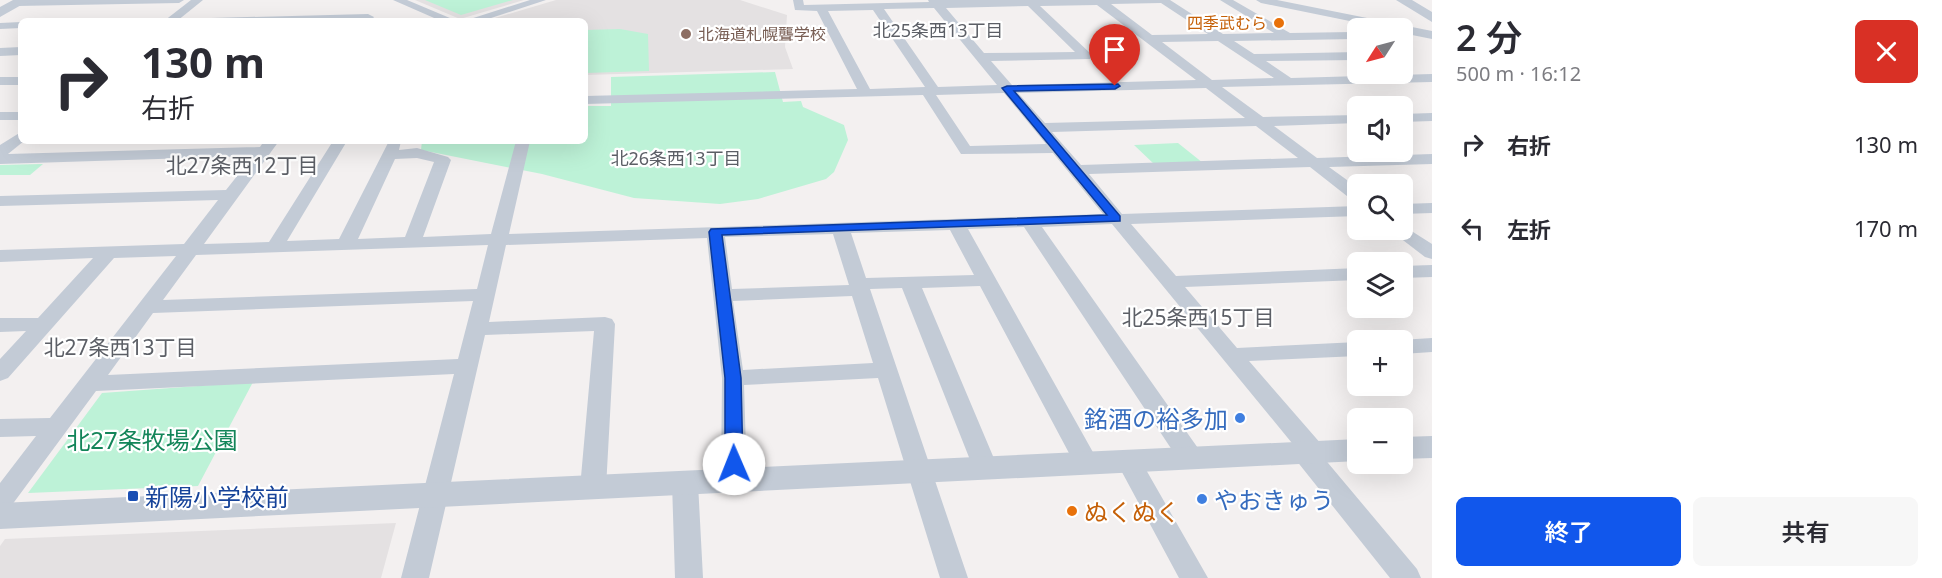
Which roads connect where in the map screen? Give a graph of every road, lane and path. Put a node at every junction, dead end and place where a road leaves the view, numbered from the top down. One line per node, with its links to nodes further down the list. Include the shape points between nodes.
1 (179, 0): 11 (street)
2 (198, 0): 18 (street)
3 (398, 0): 21 (street)
4 (541, 0): 22 (street)
5 (798, 0): 16 (street, via 799,8)
6 (1161, 0): 10 (street); 31 (street)
7 (1225, 0): 30 (street)
8 (1261, 0): 24 (street)
9 (1404, 0): 23 (street)
10 (1100, 1): 14 (street); 32 (street)
11 (20, 2): 17 (street)
12 (1015, 2): 13 (street); 14 (street)
13 (935, 3): 15 (street); 36 (street)
14 (1031, 3): 36 (street, via 1086,56)
15 (877, 7): 16 (street); 46 (street)
16 (821, 8): 47 (street)
17 (0, 13)
18 (175, 18)
19 (336, 18): 20 (street)
20 (367, 18)
21 (443, 18)
22 (480, 18)
23 (1432, 18)
24 (1347, 21)
25 (18, 25): 26 (street)
26 (0, 26)
27 (1413, 31): 29 (street)
28 (1347, 35): 30 (street)
29 (1432, 35)
30 (1287, 36): 31 (street)
31 (1220, 38): 32 (street); 37 (street)
32 (1150, 39): 44 (street)
33 (18, 51): 34 (street)
34 (0, 52)
35 (1347, 56): 37 (street)
36 (980, 57): 45 (street)
37 (1251, 58): 43 (street)
38 (1413, 77): 40 (street)
39 (1347, 78): 43 (street)
40 (1432, 78)
41 (0, 81): 42 (street)
42 (18, 81)
43 (1287, 81): 44 (street)
44 (1208, 83): 45 (street); 54 (street)
45 (1007, 88): 46 (street); 55 (street)
46 (931, 91): 47 (street); 61 (street, via 966,151)
47 (865, 92): 48 (street)
48 (588, 100)
49 (0, 116): 50 (street)
50 (18, 116)
51 (1432, 117): 52 (street)
52 (1413, 118)
53 (1347, 119): 54 (street)
54 (1259, 122): 55 (street); 65 (street)
55 (1040, 128): 61 (street)
56 (18, 138): 62 (street)
57 (338, 144): 82 (street)
58 (522, 144): 78 (street)
59 (268, 146): 63 (street); 68 (street)
60 (392, 148): 80 (street, via 443,160); 81 (street)
61 (1057, 148): 66 (street)
62 (0, 153)
63 (0, 159)
64 (1432, 159): 65 (street)
65 (1313, 162): 66 (street); 67 (street)
66 (1076, 170): 73 (street)
67 (1347, 188)
68 (231, 195): 69 (street); 83 (street)
69 (0, 201)
70 (1432, 208): 71 (street)
71 (1413, 209)
72 (1347, 211): 73 (street)
73 (1116, 219): 74 (street); 91 (street)
74 (1029, 221): 75 (street); 115 (street)
75 (956, 224): 76 (street); 90 (street)
76 (840, 228): 77 (street); 93 (street)
77 (715, 232): 78 (street); 95 (street)
78 (498, 239): 80 (street); 94 (street)
79 (1413, 239): 85 (street)
80 (412, 242): 81 (street)
81 (346, 244): 82 (street)
82 (275, 246): 83 (street)
83 (192, 249): 84 (street); 96 (street)
84 (109, 252): 86 (street); 97 (street)
85 (1432, 253)
86 (0, 256)
87 (1432, 271): 88 (street)
88 (1413, 272)
89 (1347, 274): 91 (street)
90 (986, 280): 92 (street); 117 (street)
91 (1168, 282): 103 (street)
92 (910, 283): 93 (street); 118 (street)
93 (859, 287): 95 (street); 105 (street)
94 (484, 295): 96 (street); 99 (street)
95 (723, 295): 107 (street)
96 (148, 307): 108 (street)
97 (44, 324): 98 (street); 106 (street)
98 (0, 325)
99 (476, 329): 104 (street); 122 (street, via 605,324)
100 (1432, 345): 101 (street)
101 (1413, 346)
102 (1347, 350): 103 (street)
103 (1230, 355): 114 (street)
104 (466, 366): 108 (street); 123 (street)
105 (887, 370): 107 (street); 119 (street)
106 (0, 374)
107 (733, 378): 120 (street)
108 (89, 384): 109 (street)
109 (56, 427): 110 (street); 124 (street)
110 (0, 428)
111 (1432, 447): 112 (street)
112 (1413, 448)
113 (1347, 451): 114 (street)
114 (1309, 453): 115 (street); 129 (street)
115 (1191, 458): 116 (street)
116 (1128, 461): 117 (street); 128 (street)
117 (1087, 463): 118 (street)
118 (985, 468): 119 (street)
119 (921, 472): 120 (street); 127 (street)
120 (734, 481): 121 (street)
121 (685, 483): 122 (street); 126 (street)
122 (592, 488): 123 (street)
123 (435, 495): 124 (street); 125 (street)
124 (1, 514)
125 (415, 578)
126 (689, 578)
127 (954, 578)
128 (1194, 578)
129 (1407, 578)

